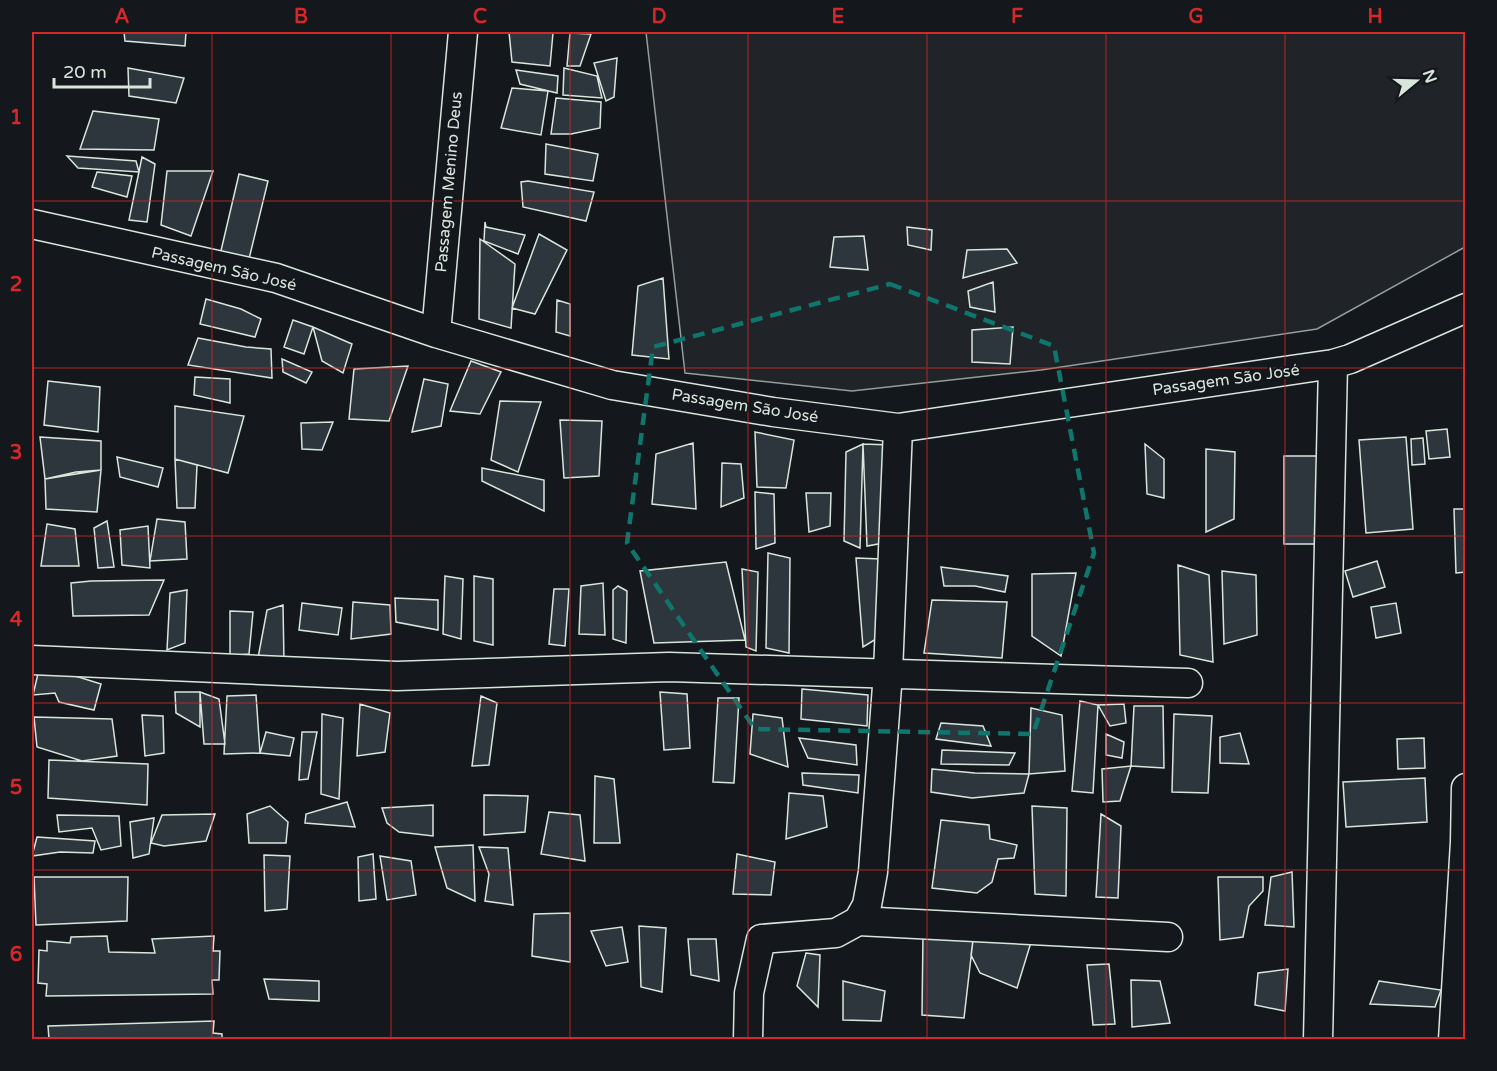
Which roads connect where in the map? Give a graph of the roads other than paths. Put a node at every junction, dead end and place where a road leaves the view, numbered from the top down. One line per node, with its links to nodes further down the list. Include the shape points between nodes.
1 (463, 32): 4 (street, Passagem Menino Deus)
2 (32, 224): 4 (street, Passagem São José, via 276,278)
3 (1464, 311): 5 (street, Passagem São José)
4 (436, 333): 6 (street, Passagem São José, via 612,385)
5 (1333, 364): 6 (street, Passagem São José); 15 (street)
6 (898, 428): 8 (street)
7 (32, 660): 8 (street, via 397,676 669,668)
8 (888, 673): 9 (street); 12 (street, via 873,872 867,905)
9 (1188, 683)
10 (1466, 789): 11 (street)
11 (1465, 842): 16 (street)
12 (858, 921): 13 (street); 14 (street, via 836,933 760,939 748,993)
13 (1168, 937)
14 (748, 1040)
15 (1318, 1040)
16 (1453, 1040)

